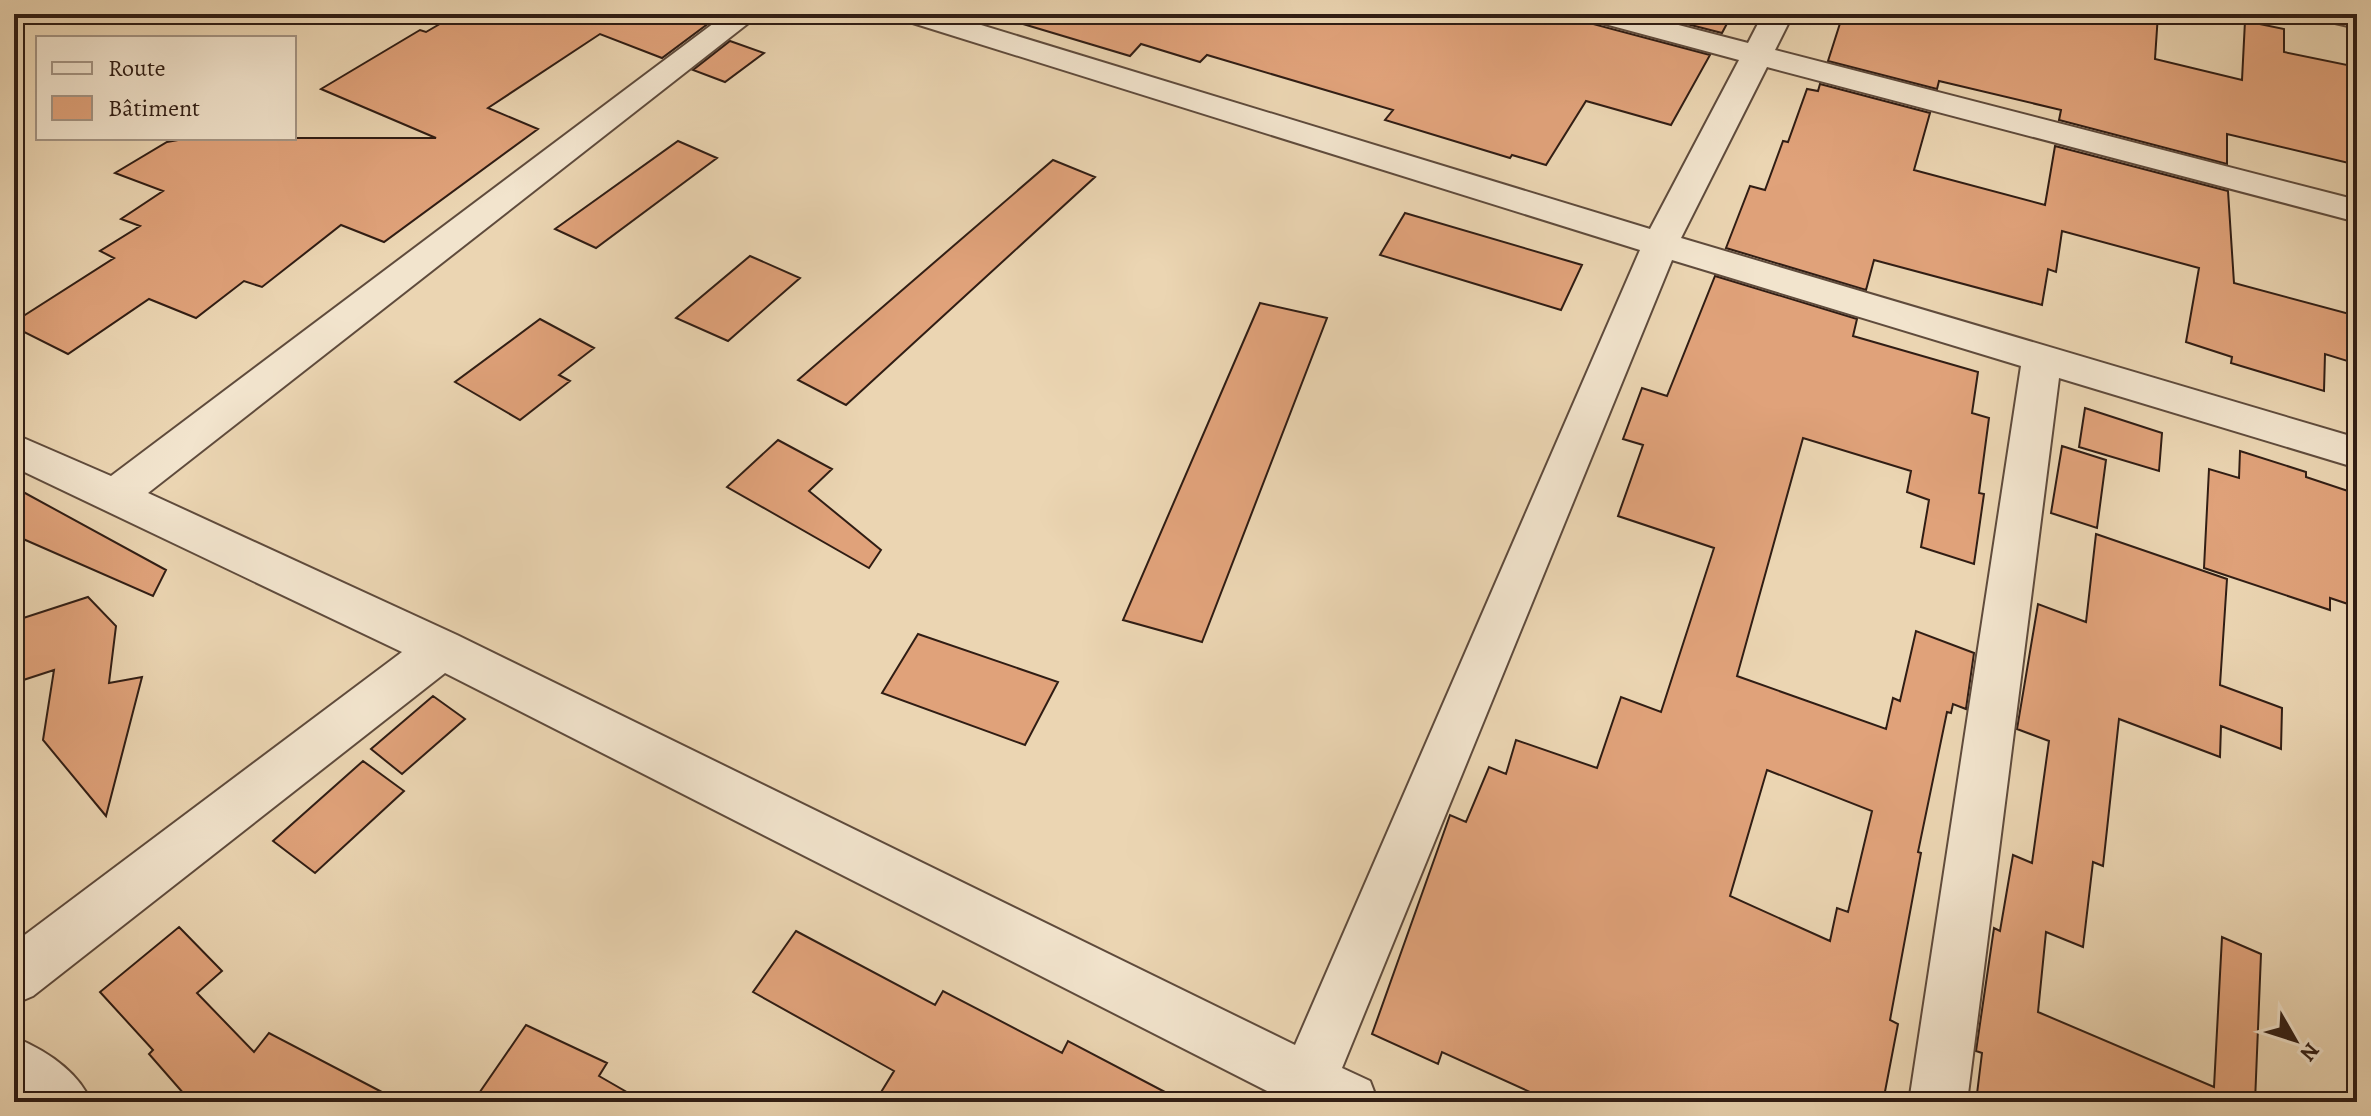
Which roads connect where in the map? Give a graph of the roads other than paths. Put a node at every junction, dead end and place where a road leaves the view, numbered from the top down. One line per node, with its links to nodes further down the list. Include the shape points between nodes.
1 (745, 14): 13 (street)
2 (914, 14): 9 (street)
3 (1601, 14): 7 (street)
4 (1778, 14): 7 (street)
5 (2333, 14): 6 (street)
6 (2357, 19)
7 (1759, 54): 8 (street); 9 (street)
8 (2357, 211)
9 (1660, 244): 10 (street); 17 (street)
10 (2042, 359): 12 (street); 19 (street)
11 (14, 449): 13 (street)
12 (2357, 453)
13 (115, 496): 14 (street)
14 (441, 649): 15 (street); 17 (street)
15 (14, 977)
16 (14, 1066): 18 (street)
17 (1322, 1095)
18 (62, 1102)
19 (1938, 1102)

